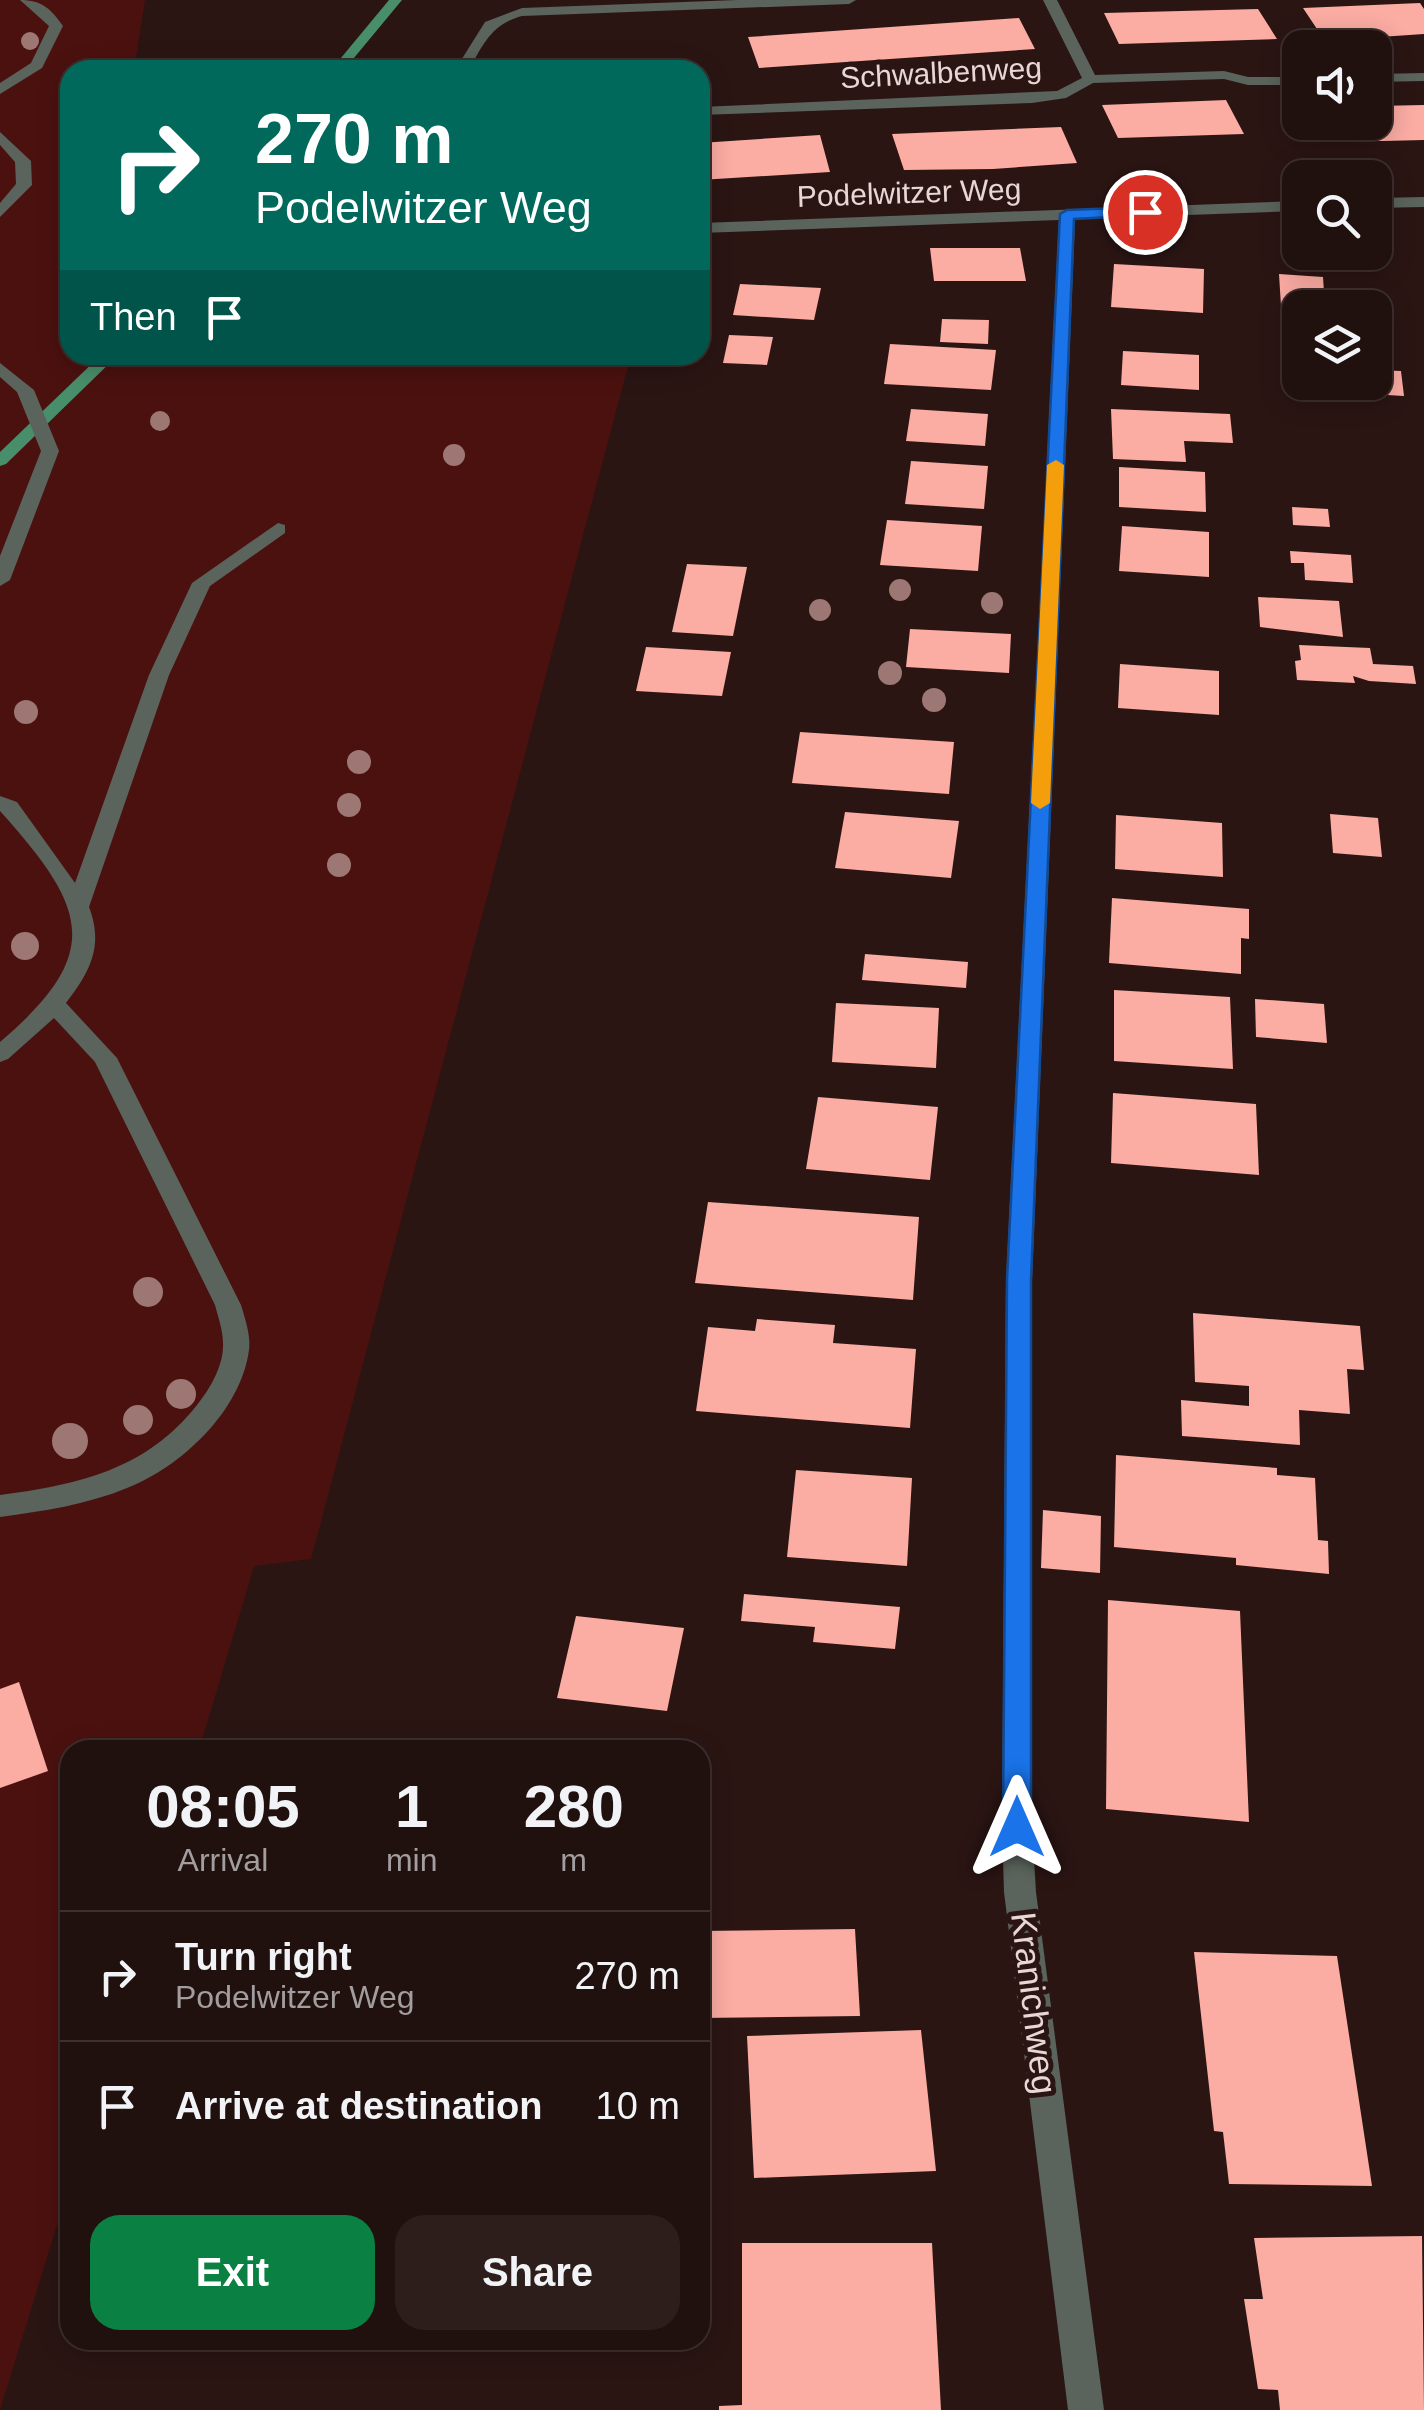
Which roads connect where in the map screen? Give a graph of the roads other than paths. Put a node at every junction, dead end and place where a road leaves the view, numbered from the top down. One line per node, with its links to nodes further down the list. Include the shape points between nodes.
1 (27, 0): 9 (street, via 56,26 37,65)
2 (849, 0): 4 (street, via 522,12 486,25)
3 (1050, 0): 7 (street)
4 (467, 60)
5 (1424, 76): 6 (street)
6 (1392, 77)
7 (1090, 78): 8 (street, Schwalbenweg); 10 (street, Schwalbenweg, via 1061,95 1032,99)
8 (1282, 81)
9 (0, 90)
10 (710, 111)
11 (0, 136): 15 (street, via 23,161 24,184)
12 (1424, 202): 13 (street)
13 (1392, 203)
14 (1282, 207): 16 (street, Podelwitzer Weg)
15 (0, 212)
16 (1067, 214): 17 (street, Podelwitzer Weg); 27 (street, Kranichweg, via 1019,1280 1017,1827)
17 (710, 228)
18 (0, 368): 20 (street, via 25,390 50,451)
19 (278, 529): 23 (street, via 202,583 159,675)
20 (0, 580)
21 (0, 779): 22 (street)
22 (4, 804): 23 (street)
23 (77, 908): 24 (street, via 86,928 81,959)
24 (55, 1005): 25 (street); 26 (street, via 104,1058 228,1305 237,1347 226,1384 192,1431 136,1473 66,1497)
25 (0, 1054)
26 (0, 1506)
27 (1086, 2410)

